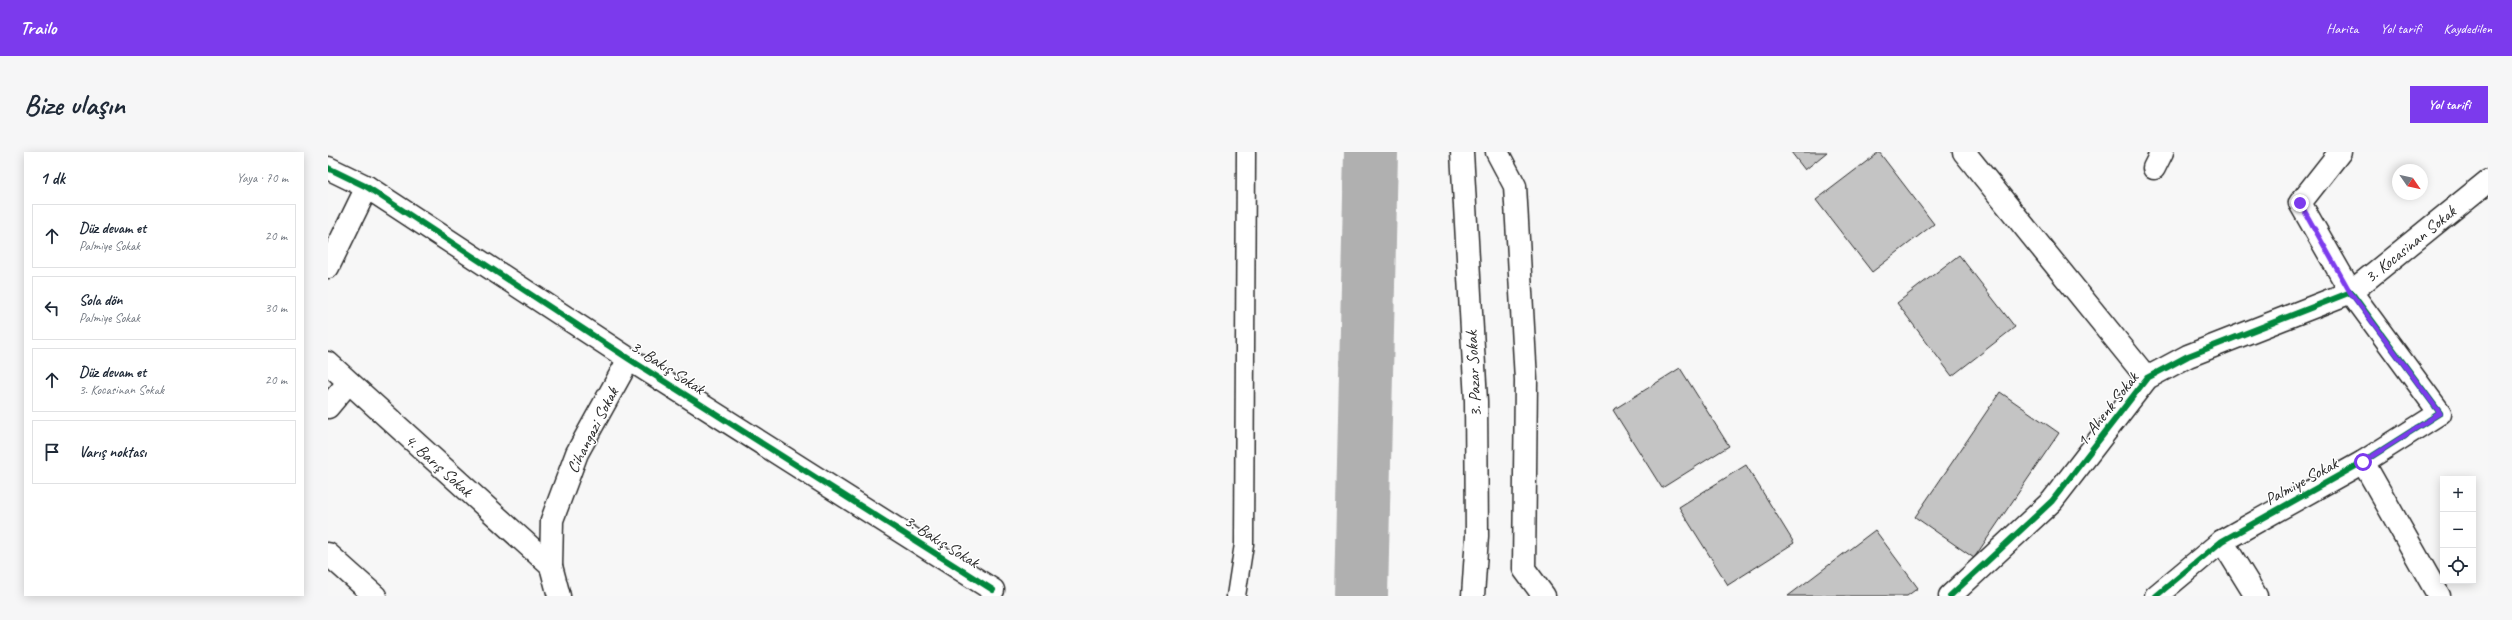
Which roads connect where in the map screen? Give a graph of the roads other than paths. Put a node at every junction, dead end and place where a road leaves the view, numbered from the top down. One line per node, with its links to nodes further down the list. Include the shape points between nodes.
1 (1246, 152): 23 (lane, via 1244,544)
2 (1462, 152): 24 (street, 3. Pazar Sokak, via 1476,400 1477,536)
3 (1497, 152): 25 (street, via 1515,186 1526,380 1524,569)
4 (1964, 152): 13 (street)
5 (2340, 152): 10 (street, 3. Kocasinan Sokak, via 2300,203)
6 (328, 168): 8 (street, 3. Bakış Sokak)
7 (2488, 181): 10 (street, 3. Kocasinan Sokak)
8 (366, 187): 9 (street); 11 (street, 3. Bakış Sokak)
9 (328, 267)
10 (2350, 292): 13 (street, 1. Ahenk Sokak, via 2188,356); 16 (street, Palmiye Sokak, via 2440,413)
11 (629, 359): 19 (street, Cihangazi Sokak, via 577,453 552,520); 20 (street, 3. Bakış Sokak)
12 (328, 363): 14 (street, 4. Barış Sokak)
13 (2148, 378): 26 (street, 1. Ahenk Sokak, via 2052,501)
14 (348, 383): 15 (street); 19 (street, 4. Barış Sokak)
15 (328, 407)
16 (2363, 462): 17 (street, Palmiye Sokak); 29 (street)
17 (2222, 541): 27 (street, Palmiye Sokak); 28 (street)
18 (328, 554): 21 (street)
19 (551, 566): 22 (street, Cihangazi Sokak)
20 (993, 590)
21 (375, 596)
22 (559, 596)
23 (1236, 596)
24 (1473, 596)
25 (1544, 596)
26 (1950, 596)
27 (2156, 596)
28 (2256, 596)
29 (2440, 596)

